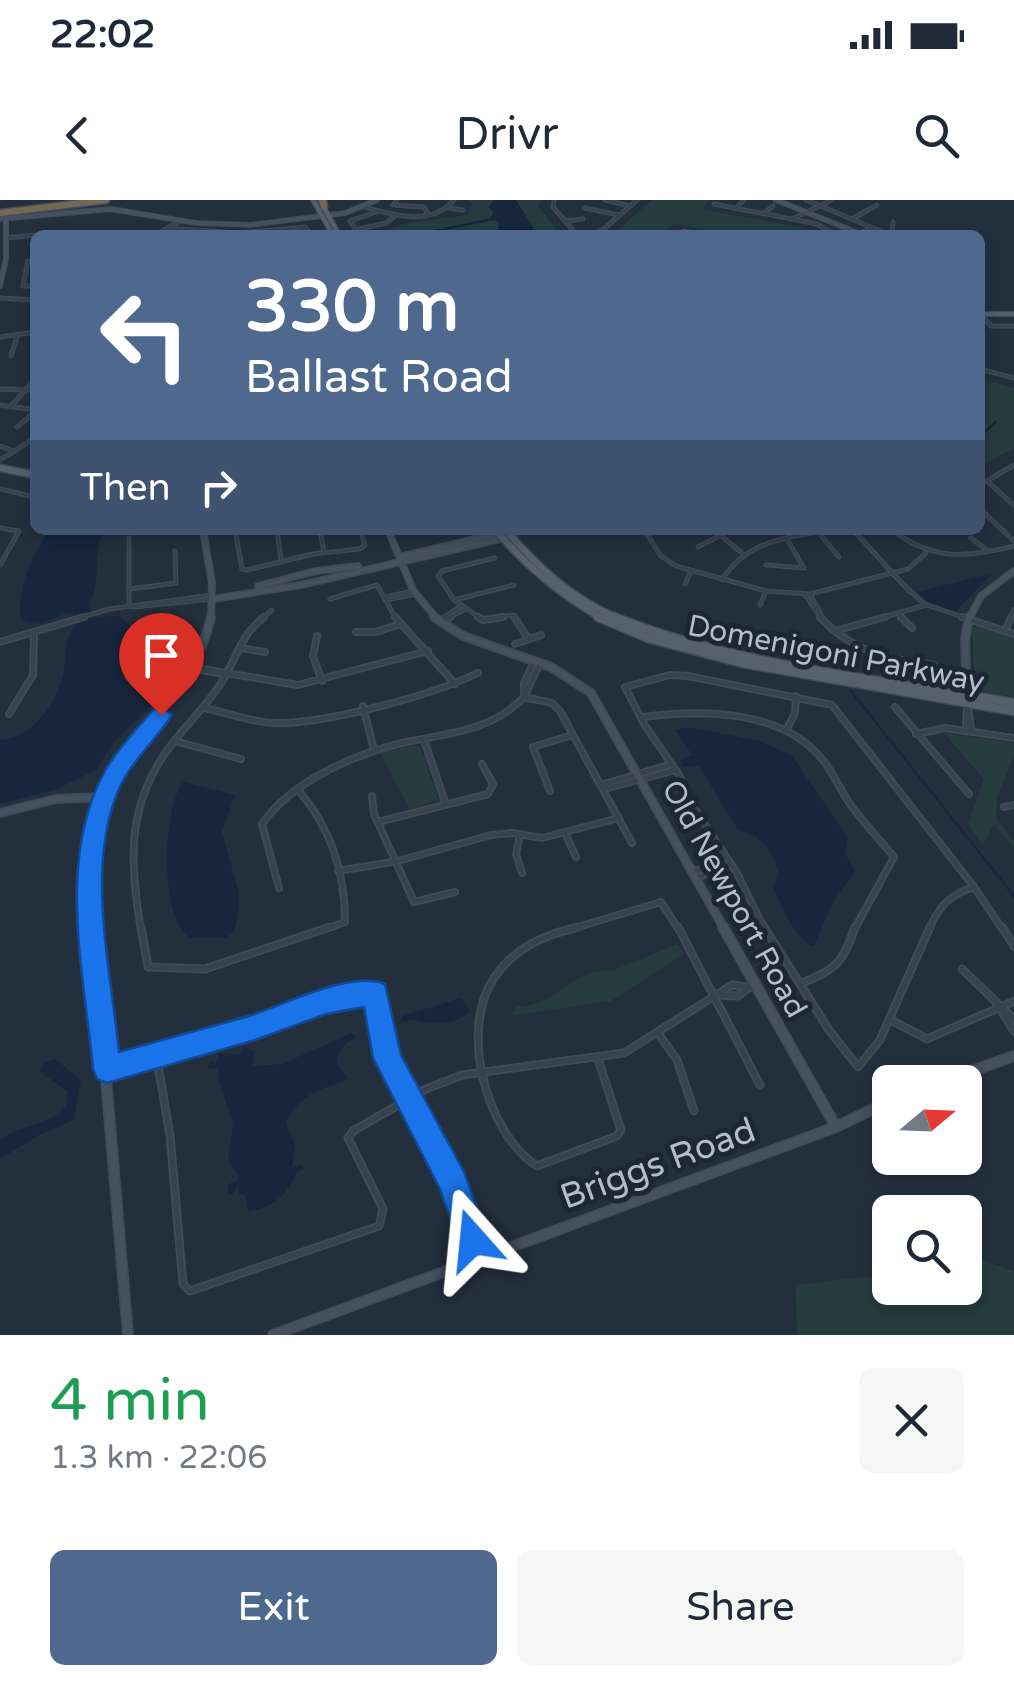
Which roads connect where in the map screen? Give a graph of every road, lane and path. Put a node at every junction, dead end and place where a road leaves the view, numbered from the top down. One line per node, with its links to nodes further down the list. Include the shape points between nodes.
1 (88, 200): 27 (highway)
2 (106, 200): 27 (highway)
3 (376, 200): 18 (street)
4 (397, 200): 29 (street, via 393,205 424,208)
5 (454, 200): 19 (street)
6 (554, 200): 35 (street)
7 (605, 200): 15 (street)
8 (638, 200): 15 (street)
9 (744, 200): 21 (street)
10 (806, 200): 16 (street)
11 (832, 200): 16 (street)
12 (320, 202): 28 (main road); 28 (main road)
13 (774, 203): 23 (street); 25 (street)
14 (714, 204): 21 (street)
15 (630, 206): 26 (street)
16 (820, 206): 23 (street); 33 (street)
17 (876, 206): 33 (street)
18 (364, 207): 24 (street); 28 (street)
19 (449, 208): 22 (street); 29 (street)
20 (584, 208): 26 (street)
21 (736, 208): 25 (street)
22 (464, 210)
23 (806, 211): 31 (street); 50 (street)
24 (376, 212): 30 (street); 46 (street, via 350,221)
25 (764, 213): 31 (street)
26 (619, 214): 48 (street)
27 (1, 215): 34 (street, via 111,207); 55 (street)
28 (325, 215): 37 (street); 37 (street); 45 (main road)
29 (429, 215): 30 (street)
30 (395, 216): 46 (street)
31 (792, 218): 49 (street)
32 (583, 219): 35 (street)
33 (852, 219): 39 (street)
34 (181, 220): 37 (street); 37 (street); 38 (street)
35 (565, 221): 47 (street)
36 (893, 222): 53 (street)
37 (255, 224): 42 (street)
38 (169, 227): 40 (street); 41 (street)
39 (873, 228): 51 (street); 52 (street)
40 (163, 230)
41 (184, 230)
42 (255, 230)
43 (275, 230): 44 (street)
44 (308, 230)
45 (333, 230)
46 (355, 230)
47 (573, 230)
48 (601, 230)
49 (827, 230)
50 (849, 230)
51 (868, 230)
52 (881, 230)
53 (892, 230)
54 (30, 236): 55 (street)
55 (6, 238): 59 (street)
56 (28, 260): 57 (street)
57 (26, 274): 58 (street); 60 (street, via 23,286)
58 (30, 274)
59 (0, 286)
60 (30, 286)
61 (0, 298): 62 (street)
62 (30, 300)
63 (985, 314): 64 (main road)
64 (1014, 314)
65 (985, 319): 66 (street, via 991,326)
66 (1014, 326)
67 (30, 333): 68 (street)
68 (18, 334): 69 (street); 70 (street)
69 (0, 338)
70 (11, 356)
71 (985, 370): 72 (street)
72 (1014, 378)
73 (0, 389): 74 (street)
74 (29, 390): 76 (street)
75 (0, 405): 76 (street)
76 (12, 406): 77 (street)
77 (30, 410)
78 (30, 415): 79 (street)
79 (17, 426)
80 (30, 441): 82 (street)
81 (0, 446): 82 (street)
82 (12, 452): 83 (street)
83 (0, 464): 85 (main road)
84 (1014, 465): 88 (street, via 987,481)
85 (30, 473)
86 (0, 490): 87 (street)
87 (30, 497)
88 (1014, 504)
89 (985, 514): 108 (street)
90 (0, 528): 120 (street, via 18,529)
91 (204, 535): 133 (street)
92 (236, 535): 122 (street)
93 (278, 535): 119 (street)
94 (321, 535): 112 (street)
95 (361, 535): 109 (street)
96 (390, 535): 118 (street)
97 (495, 535): 118 (street)
98 (505, 535): 172 (main road, Domenigoni Parkway, via 571,592 654,633)
99 (648, 535): 124 (street, via 664,558)
100 (805, 535): 107 (street)
101 (821, 535): 116 (street)
102 (858, 535): 125 (street)
103 (899, 535): 115 (street)
104 (719, 536): 110 (street); 113 (street)
105 (129, 538): 129 (street)
106 (971, 538): 114 (street)
107 (787, 539): 113 (street); 121 (street, via 804,568)
108 (1014, 543): 114 (street)
109 (364, 546): 112 (street)
110 (698, 547)
111 (175, 552): 129 (street, via 176,583)
112 (324, 552): 119 (street)
113 (740, 552): 126 (street)
114 (989, 552): 115 (street, via 958,558)
115 (926, 553): 125 (street, via 916,565)
116 (839, 557)
117 (495, 558): 136 (street, via 438,572)
118 (400, 559): 131 (street); 133 (street, via 301,585)
119 (282, 561): 122 (street)
120 (0, 565)
121 (766, 565)
122 (244, 570)
123 (1014, 571): 144 (street, via 989,586)
124 (691, 572): 126 (street); 127 (street)
125 (892, 573): 132 (street); 137 (street)
126 (722, 580): 130 (street)
127 (685, 584)
128 (514, 586): 136 (street)
129 (130, 589): 138 (street)
130 (766, 591): 132 (street); 139 (street)
131 (415, 592): 135 (street); 145 (street)
132 (808, 594): 149 (street)
133 (213, 597): 138 (street); 164 (street, via 210,632)
134 (330, 599): 135 (street, via 377,585)
135 (385, 599): 147 (street)
136 (454, 600): 140 (street)
137 (926, 604): 143 (street); 144 (street)
138 (129, 606): 146 (street)
139 (760, 606)
140 (463, 608): 145 (street); 156 (street, via 482,620 514,615)
141 (272, 610): 159 (street, via 246,631)
142 (1014, 610): 150 (street)
143 (900, 614): 148 (street); 149 (street)
144 (966, 619): 150 (street); 172 (street)
145 (442, 620): 162 (street, via 488,647)
146 (70, 621): 152 (street)
147 (401, 624): 151 (street); 160 (street)
148 (912, 628)
149 (836, 631): 163 (street, via 870,655)
150 (1005, 631): 153 (street)
151 (356, 632)
152 (34, 634): 157 (street); 178 (street, via 33,675)
153 (1014, 634)
154 (542, 635): 156 (street)
155 (317, 636): 167 (street, via 313,656)
156 (528, 638): 158 (street)
157 (0, 642)
158 (515, 644)
159 (239, 648): 161 (street); 166 (street)
160 (428, 651): 167 (street); 169 (street)
161 (265, 652)
162 (538, 661): 168 (street); 191 (street, Old Newport Road, via 590,692)
163 (934, 664)
164 (196, 668): 166 (street); 197 (street, via 132,747)
165 (478, 673): 169 (street)
166 (228, 674): 167 (street, via 287,686); 176 (street)
167 (322, 681)
168 (528, 681): 171 (street)
169 (455, 684): 174 (street)
170 (796, 696): 179 (street, via 679,675 625,687); 180 (street); 213 (street, via 832,705)
171 (524, 697): 183 (street, via 552,702); 185 (street, via 491,723)
172 (967, 699): 173 (main road, Domenigoni Parkway); 177 (main road, Domenigoni Parkway); 181 (street)
173 (1014, 703)
174 (364, 706): 176 (street, via 282,724); 187 (street)
175 (895, 707): 182 (street)
176 (205, 708): 186 (street)
177 (1014, 711)
178 (10, 714)
179 (640, 717): 180 (street, via 694,710); 190 (street)
180 (786, 730): 218 (street, via 818,753 894,858 844,959)
181 (968, 730): 182 (street); 184 (street)
182 (916, 734): 195 (street)
183 (572, 735): 192 (street); 194 (street, via 533,747)
184 (1014, 738)
185 (424, 740): 187 (street); 198 (street)
186 (176, 741): 188 (street); 210 (street, via 150,782 131,846 148,967 206,969 339,927 345,922)
187 (375, 752): 193 (street, via 314,776)
188 (241, 759)
189 (482, 764): 198 (street, via 492,790)
190 (674, 767): 191 (street); 209 (street)
191 (639, 777): 192 (street); 212 (street, Old Newport Road)
192 (602, 787): 202 (street)
193 (298, 791): 210 (street, via 318,815); 214 (street, via 262,824)
194 (550, 792)
195 (969, 794)
196 (372, 796): 203 (street)
197 (103, 798): 201 (street, via 56,799); 232 (street, via 90,865)
198 (446, 805): 203 (street)
199 (1014, 805): 200 (street)
200 (1004, 807)
201 (0, 813)
202 (619, 818): 205 (street); 206 (street)
203 (378, 822): 208 (street)
204 (520, 834): 205 (street); 208 (street, via 491,835); 211 (street, via 516,854)
205 (565, 834): 207 (street)
206 (632, 843)
207 (576, 856)
208 (398, 861): 210 (street); 215 (street, via 414,902)
209 (731, 864): 212 (street); 218 (street)
210 (338, 871)
211 (522, 873)
212 (694, 875): 219 (street, Old Newport Road)
213 (975, 886): 216 (street); 224 (street, via 938,907)
214 (278, 888)
215 (455, 892)
216 (1014, 946)
217 (962, 969): 223 (street)
218 (802, 983): 224 (street, via 858,1067)
219 (752, 986): 220 (street, via 744,994); 220 (street, via 738,984); 238 (street, Old Newport Road)
220 (730, 992): 221 (street)
221 (717, 996): 227 (street); 233 (street, via 661,902 576,925 514,955 488,987 482,1005); 234 (street)
222 (1014, 1000): 223 (street)
223 (1000, 1007): 224 (street, via 927,1039); 225 (street); 226 (street)
224 (889, 1019)
225 (1014, 1019)
226 (1014, 1032)
227 (658, 1033): 230 (street); 237 (street, via 677,1060)
228 (156, 1054): 232 (street); 235 (street, via 369,991 379,998 387,1058); 235 (street, via 184,1284 190,1290 379,1226 383,1208 348,1138)
229 (1014, 1056): 231 (street)
230 (598, 1059): 233 (street); 233 (street, via 621,1130 537,1166 498,1122)
231 (982, 1067)
232 (107, 1069): 240 (street)
233 (484, 1072): 235 (street, via 446,1080)
234 (760, 1085)
235 (408, 1100): 239 (street, via 453,1182)
236 (872, 1110): 238 (street, Briggs Road)
237 (694, 1111)
238 (836, 1128): 239 (street, Briggs Road)
239 (479, 1260): 241 (street, Briggs Road)
240 (128, 1335)
241 (274, 1335)

